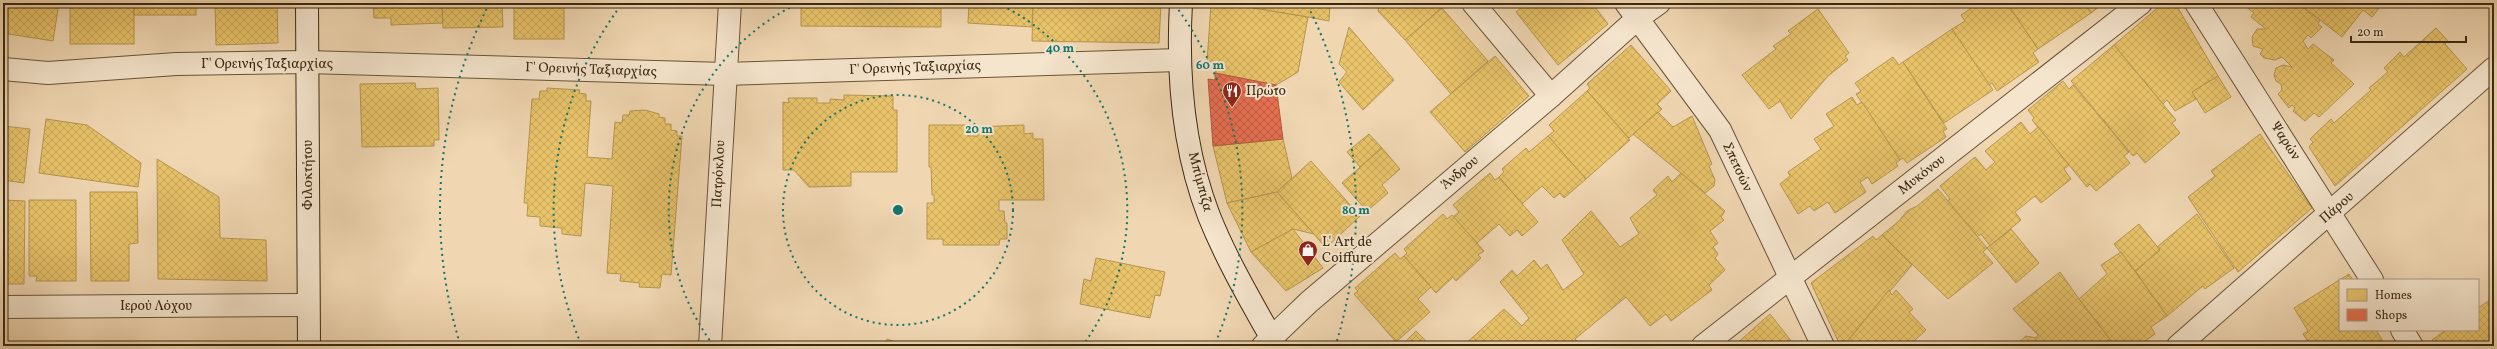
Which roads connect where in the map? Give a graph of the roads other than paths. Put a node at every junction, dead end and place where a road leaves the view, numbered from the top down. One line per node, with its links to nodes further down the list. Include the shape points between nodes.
1 (307, 3): 10 (street, Φιλοκτήτου)
2 (730, 3): 13 (street, Πατρόκλου)
3 (1181, 3): 9 (street, Μπίμπιζα)
4 (1473, 3): 14 (street)
5 (1660, 3): 8 (street, Άνδρου)
6 (2141, 3): 16 (street, Μυκόνου)
7 (2196, 3): 15 (street, Ψαρών)
8 (1632, 10): 14 (street, Άνδρου); 16 (street, Σπετσών, via 1720,130)
9 (1180, 60): 13 (street, Γ' Ορεινής Ταξιαρχίας); 21 (street, Μπίμπιζα, via 1185,114 1195,172 1209,215)
10 (307, 62): 12 (street, Γ' Ορεινής Ταξιαρχίας, via 176,64 48,73); 13 (street, Γ' Ορεινής Ταξιαρχίας); 18 (street, Φιλοκτήτου)
11 (2494, 68): 15 (street, Πάρου)
12 (3, 69)
13 (725, 74): 23 (street, Πατρόκλου)
14 (1551, 96): 21 (street, Άνδρου, via 1309,302)
15 (2331, 213): 17 (street, Ψαρών); 26 (street, Πάρου)
16 (1790, 278): 24 (street, Μυκόνου); 25 (street, Σπετσών)
17 (2371, 279)
18 (308, 305): 19 (street, Ιερού Λόχου); 22 (street, Φιλοκτήτου)
19 (3, 307)
20 (2403, 331): 27 (street)
21 (1270, 343)
22 (309, 346)
23 (710, 346)
24 (1703, 346)
25 (1823, 346)
26 (2178, 346)
27 (2412, 346)

